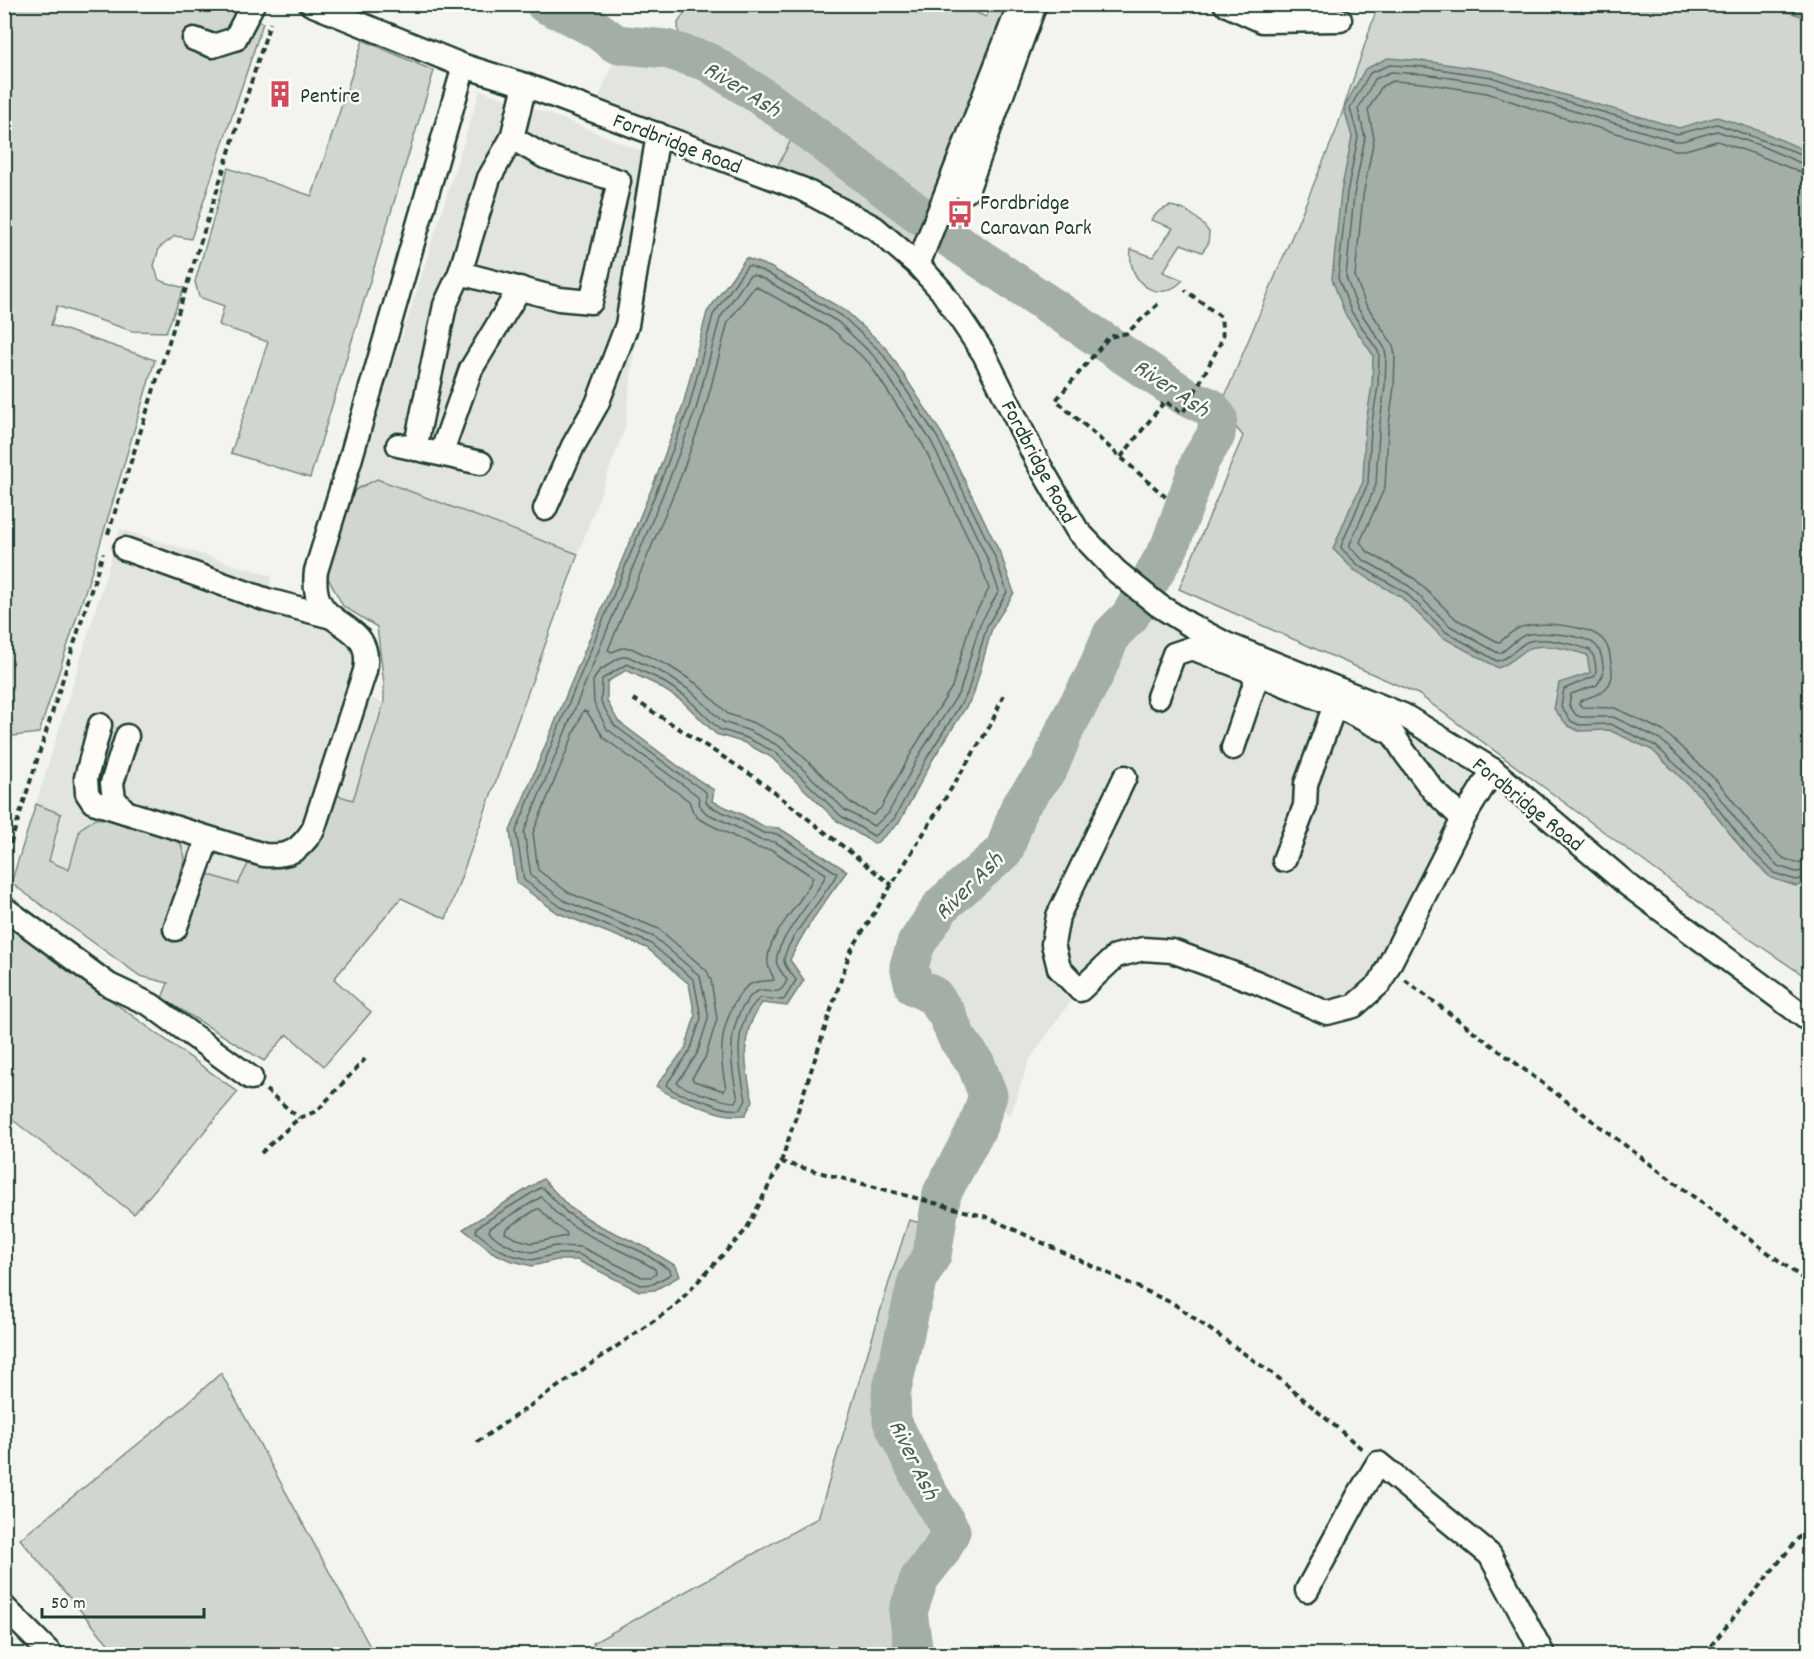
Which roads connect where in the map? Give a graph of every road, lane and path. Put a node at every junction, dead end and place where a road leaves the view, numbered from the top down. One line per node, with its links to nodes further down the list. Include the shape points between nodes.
1 (311, 4): 8 (street, Fordbridge Road)
2 (1020, 4): 13 (street)
3 (1035, 4): 12 (street)
4 (1225, 4): 6 (street, via 1262,21)
5 (263, 10): 7 (street, via 249,16 235,39 213,46); 39 (path)
6 (1340, 20)
7 (194, 39)
8 (464, 66): 9 (street, Fordbridge Road); 24 (street, via 316,571 317,597)
9 (525, 85): 10 (street, Fordbridge Road); 11 (street)
10 (658, 134): 13 (street, Fordbridge Road, via 802,189 875,228); 22 (street, via 627,325 597,404)
11 (512, 138): 14 (street, via 489,178); 15 (street, via 545,157 619,181 591,302 559,299)
12 (967, 191)
13 (918, 266): 25 (street, Fordbridge Road, via 941,290 984,354 1037,461 1077,530 1116,571 1158,605)
14 (460, 273): 15 (street); 18 (street, via 446,305 406,447)
15 (520, 288): 18 (street, via 471,369)
16 (1185, 290): 19 (path, via 1221,317 1222,338 1182,413 1165,401)
17 (1158, 304): 19 (path, via 1132,329 1109,337 1056,400)
18 (441, 454): 20 (street)
19 (1121, 457): 21 (path)
20 (481, 463)
21 (1168, 500)
22 (544, 508)
23 (125, 549): 24 (street, via 267,600)
24 (332, 617): 37 (street, via 366,647 367,660 313,830 305,843 280,856)
25 (1260, 667): 27 (street, via 1192,648 1174,654); 29 (street); 32 (street); 33 (street, Fordbridge Road, via 1403,715)
26 (1005, 692): 40 (path, via 990,726)
27 (1158, 697)
28 (633, 699): 40 (path, via 756,778)
29 (1335, 705): 36 (street, via 1393,734 1433,790); 38 (street, via 1306,784 1305,806)
30 (100, 725): 35 (street, via 86,778 87,793 93,802)
31 (127, 736): 35 (street, via 112,783 114,799)
32 (1233, 748)
33 (1493, 770): 36 (street); 44 (street, Fordbridge Road, via 1628,885)
34 (1125, 777): 43 (street, via 1058,916 1053,944 1059,968 1080,990 1116,956 1143,949 1172,951 1327,1013 1354,1006 1380,983)
35 (126, 812): 37 (street)
36 (1463, 819): 43 (street)
37 (208, 838): 42 (street)
38 (1284, 860)
39 (4, 864)
40 (892, 885): 49 (path, via 850,952)
41 (4, 908): 46 (street, via 109,985 151,1005)
42 (175, 929)
43 (1388, 967): 50 (path)
44 (1809, 1021)
45 (365, 1059): 47 (path, via 317,1111)
46 (251, 1077): 47 (path)
47 (299, 1118): 48 (path)
48 (261, 1152)
49 (781, 1162): 51 (path, via 746,1230 674,1307); 52 (path, via 987,1217 1174,1304 1276,1376)
50 (1809, 1284)
51 (477, 1442)
52 (1378, 1464): 54 (street); 57 (street, via 1490,1555)
53 (1809, 1524): 58 (path)
54 (1307, 1590)
55 (4, 1607): 56 (street)
56 (51, 1654)
57 (1543, 1654)
58 (1704, 1654)

